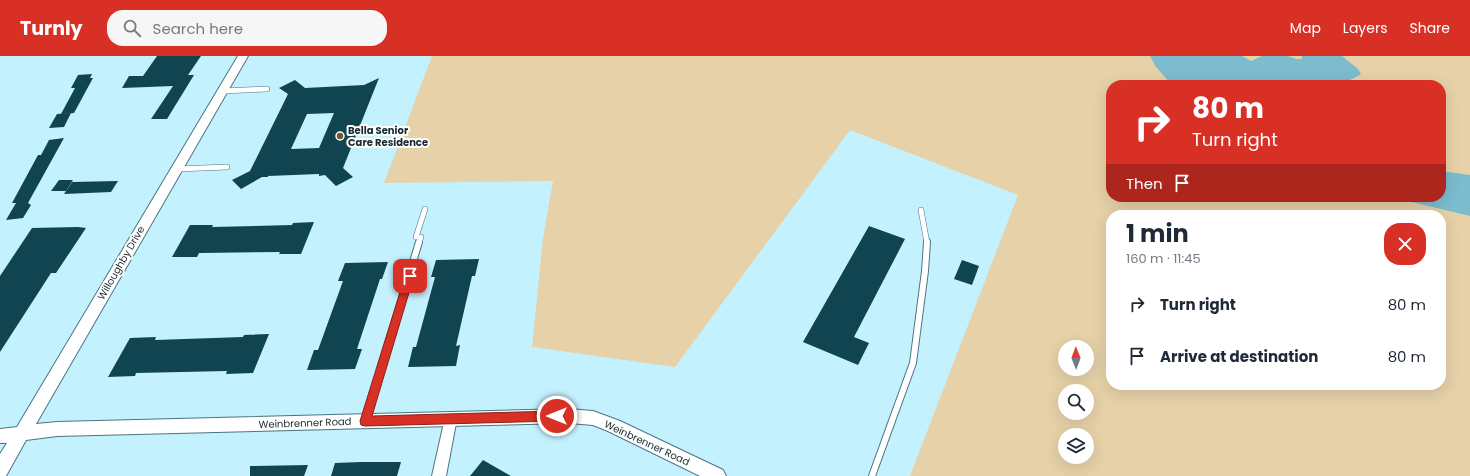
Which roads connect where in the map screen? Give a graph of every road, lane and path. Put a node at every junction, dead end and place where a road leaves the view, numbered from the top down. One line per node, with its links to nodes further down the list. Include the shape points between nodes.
1 (243, 56): 3 (street, Willoughby Drive)
2 (267, 89): 3 (lane)
3 (222, 91): 5 (street, Willoughby Drive)
4 (227, 167): 5 (lane)
5 (177, 169): 10 (street, Willoughby Drive)
6 (425, 209): 9 (lane)
7 (921, 210): 15 (lane, via 927,244 913,364)
8 (451, 418): 9 (street, Weinbrenner Road); 13 (street); 14 (street, Weinbrenner Road, via 593,418)
9 (365, 421): 10 (street, Weinbrenner Road, via 57,429)
10 (22, 433): 11 (street, Weinbrenner Road); 12 (street, Willoughby Drive)
11 (0, 436)
12 (0, 470)
13 (439, 476)
14 (717, 476)
15 (872, 476)

